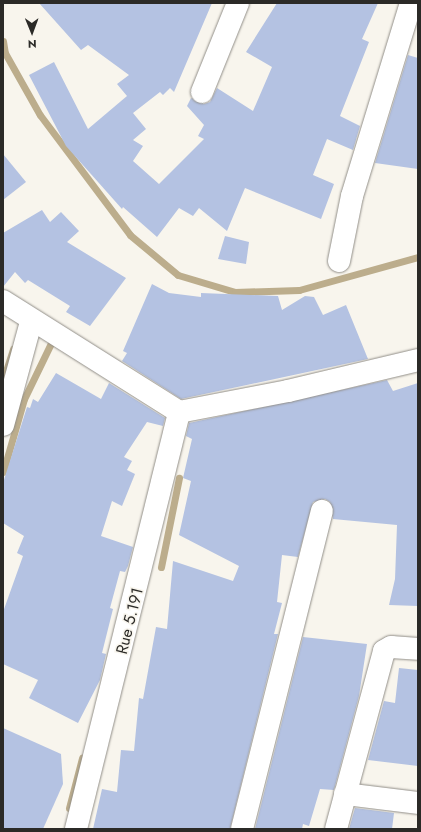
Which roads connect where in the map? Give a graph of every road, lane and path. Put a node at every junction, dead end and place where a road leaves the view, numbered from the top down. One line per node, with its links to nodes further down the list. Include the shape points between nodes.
1 (238, 3): 3 (street)
2 (411, 3): 4 (street, via 352,196)
3 (202, 92)
4 (339, 261)
5 (3, 301): 6 (street)
6 (31, 322): 8 (street); 9 (street)
7 (418, 360): 8 (street, via 288,391)
8 (179, 412): 14 (street, Rue 5.191)
9 (3, 425)
10 (322, 510): 15 (street)
11 (418, 649): 12 (street, via 385,647)
12 (345, 794): 13 (street); 16 (street)
13 (418, 803)
14 (76, 829)
15 (242, 829)
16 (336, 829)

